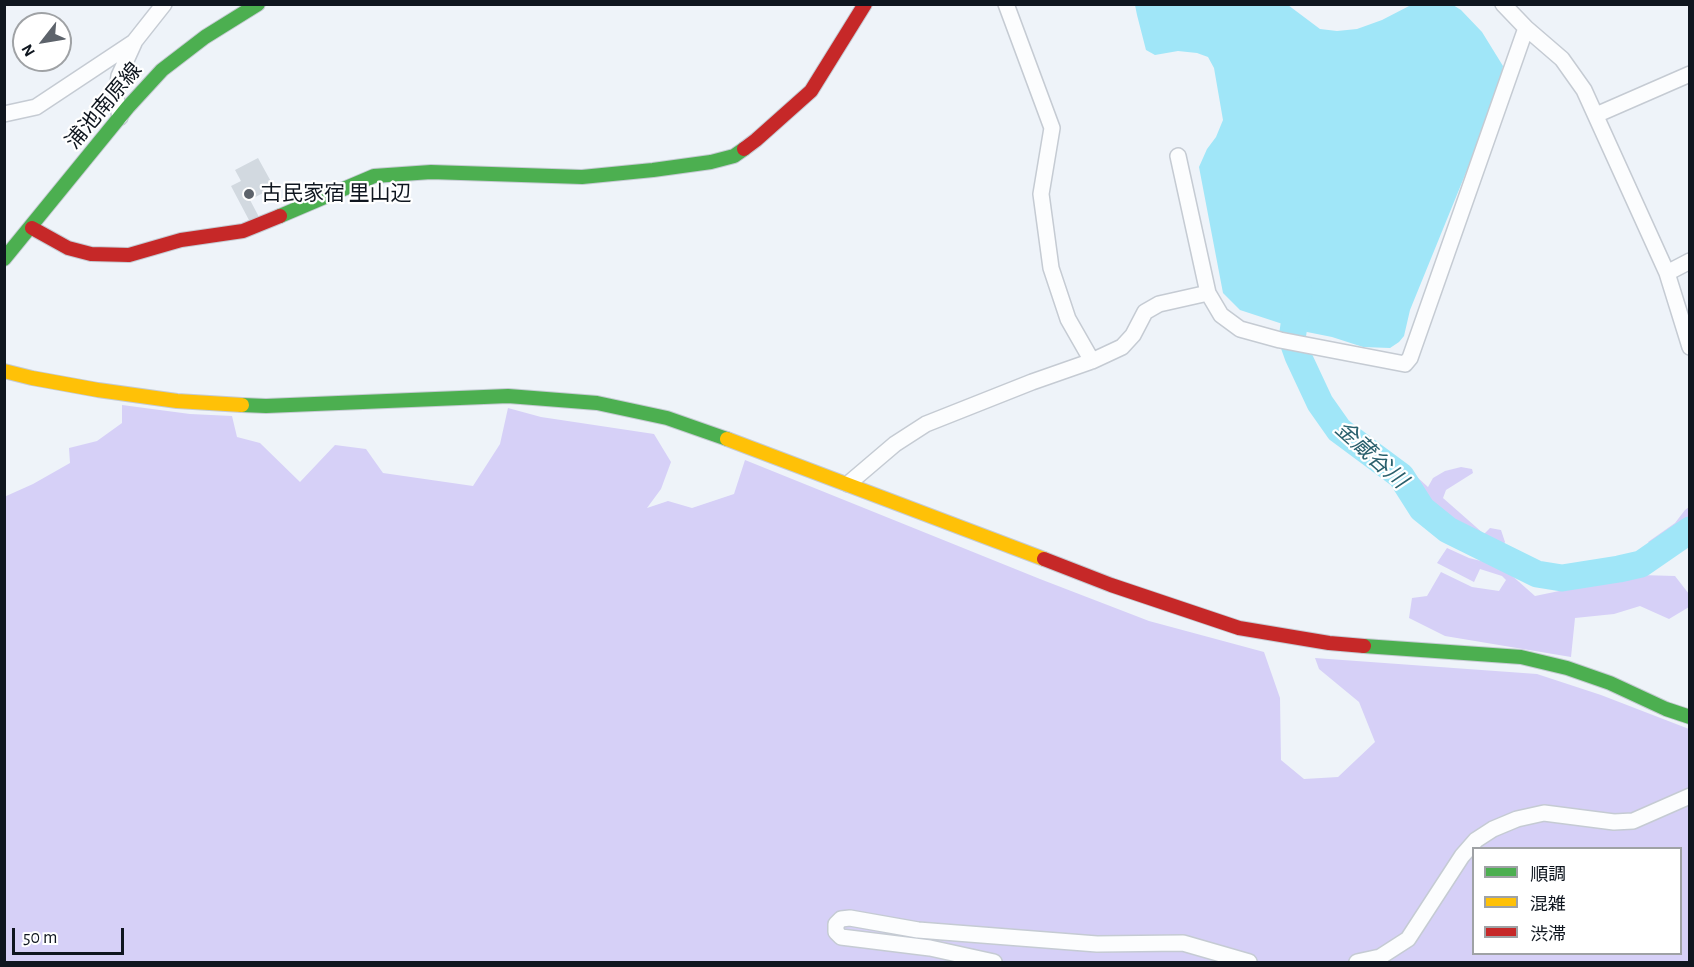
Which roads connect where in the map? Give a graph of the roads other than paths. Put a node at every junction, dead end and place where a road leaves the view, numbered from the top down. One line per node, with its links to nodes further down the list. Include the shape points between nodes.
1 (164, 4): 7 (street)
2 (866, 4): 13 (street, via 811,91 734,156 582,177 431,172 374,176 243,231 181,240 129,255 91,254 68,248)
3 (1006, 4): 19 (street, via 1052,128 1041,194 1051,268 1068,319)
4 (1503, 4): 6 (street)
5 (252, 6): 11 (street, 浦池南原線, via 162,70)
6 (1526, 28): 10 (street, via 1562,59 1584,90); 17 (street, via 1405,364 1240,329 1221,315)
7 (134, 42): 9 (street, via 36,106); 11 (street, via 119,76 116,98)
8 (1689, 74): 10 (street)
9 (4, 114)
10 (1596, 116): 16 (street)
11 (120, 117): 13 (street, 浦池南原線)
12 (1178, 156): 17 (street)
13 (32, 228): 14 (street, 浦池南原線)
14 (4, 259)
15 (1689, 261): 16 (street)
16 (1667, 273): 18 (street)
17 (1208, 293): 19 (street, via 1159,304 1145,312 1122,347)
18 (1689, 347)
19 (1092, 362): 21 (street, via 926,424 895,444)
20 (4, 371): 21 (street, via 143,396 266,406 508,396 597,403 667,418)
21 (848, 484): 22 (street, via 1111,585 1239,628 1329,643 1521,657 1610,683)
22 (1689, 717)
23 (1689, 796): 26 (street, via 1633,821 1544,813 1493,829 1462,856 1407,939 1380,957)
24 (994, 963): 25 (street, via 930,948 841,938 836,924 840,919 850,918 918,930 1097,944 1183,943)
25 (1249, 963)
26 (1357, 963)

